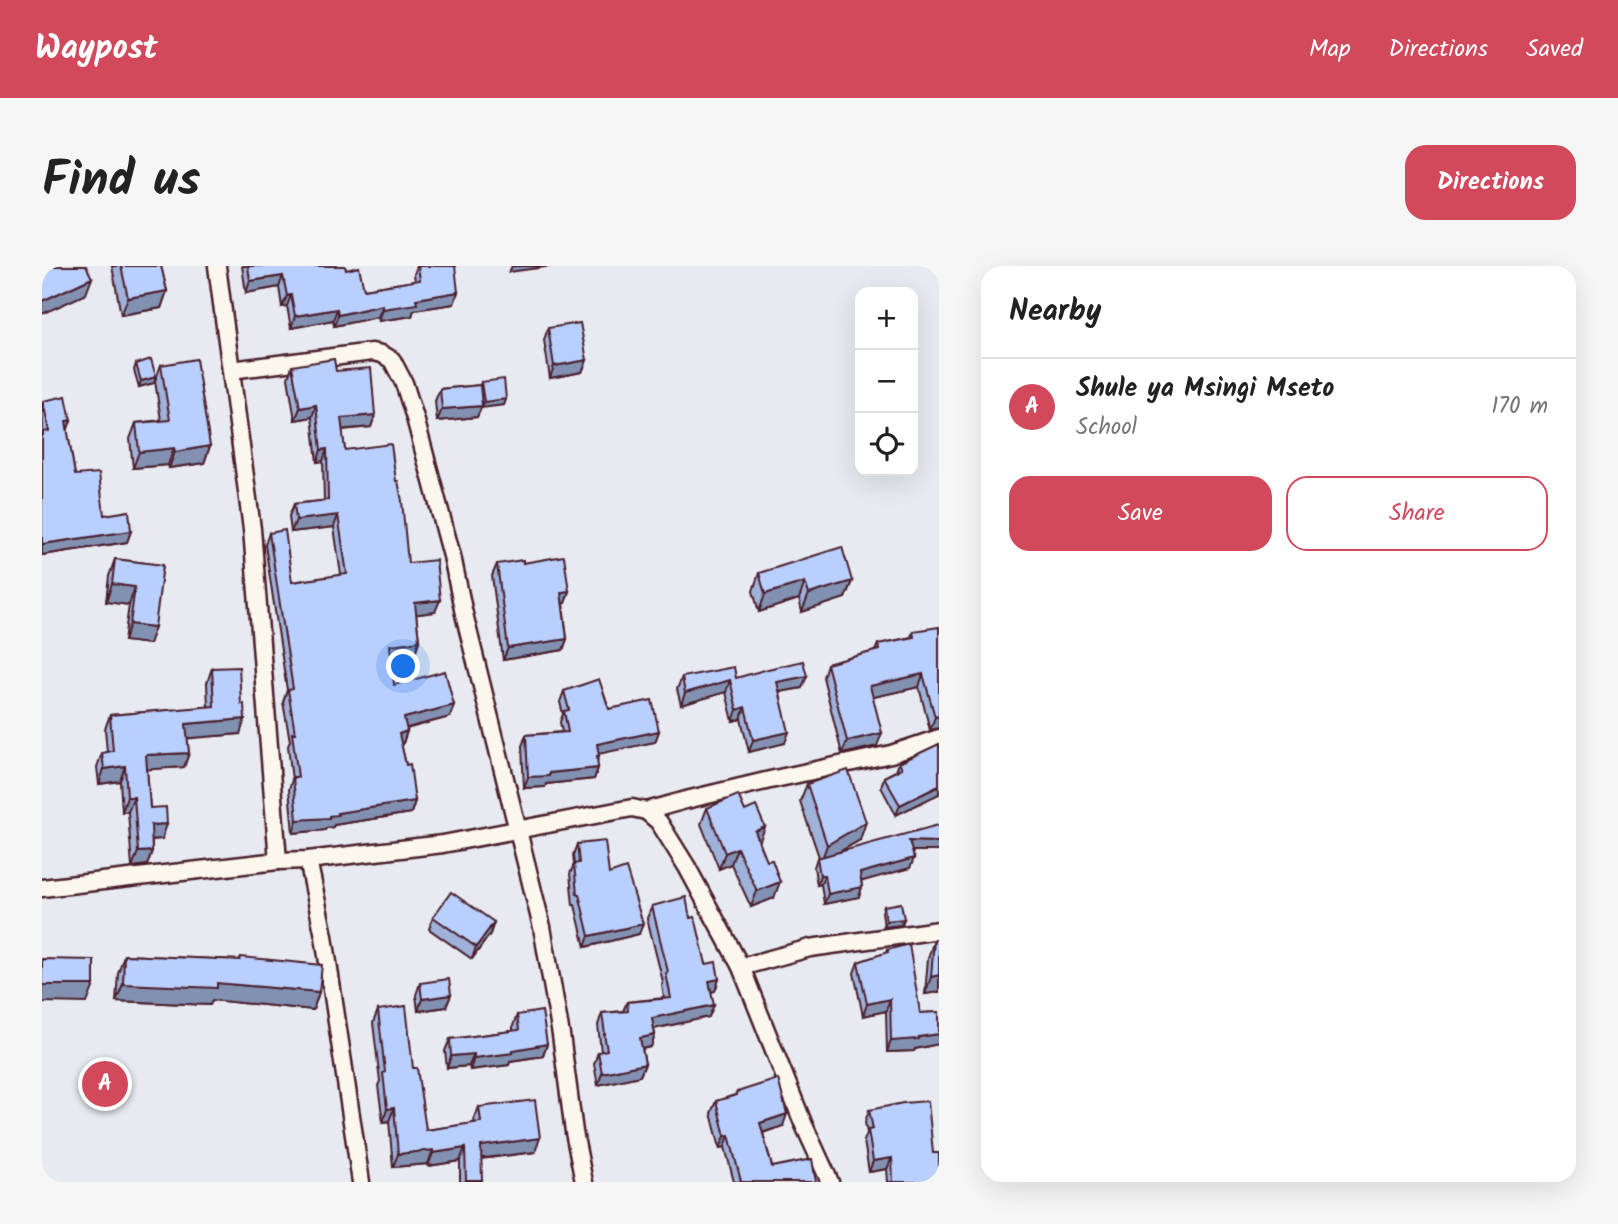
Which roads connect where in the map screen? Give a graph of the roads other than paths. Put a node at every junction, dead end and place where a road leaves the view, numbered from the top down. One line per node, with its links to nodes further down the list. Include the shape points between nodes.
1 (217, 266): 2 (street)
2 (231, 370): 5 (street, via 372,352 392,360 415,418 452,556); 7 (street, via 252,529)
3 (939, 738): 4 (street, via 891,754)
4 (646, 811): 5 (street, via 632,808); 10 (street, via 659,822 687,867)
5 (518, 830): 6 (street); 12 (street, via 542,927)
6 (308, 860): 7 (street); 11 (street)
7 (278, 861): 8 (street)
8 (42, 888)
9 (939, 930): 10 (street, via 810,948)
10 (741, 967): 13 (street)
11 (361, 1182)
12 (584, 1182)
13 (830, 1182)

